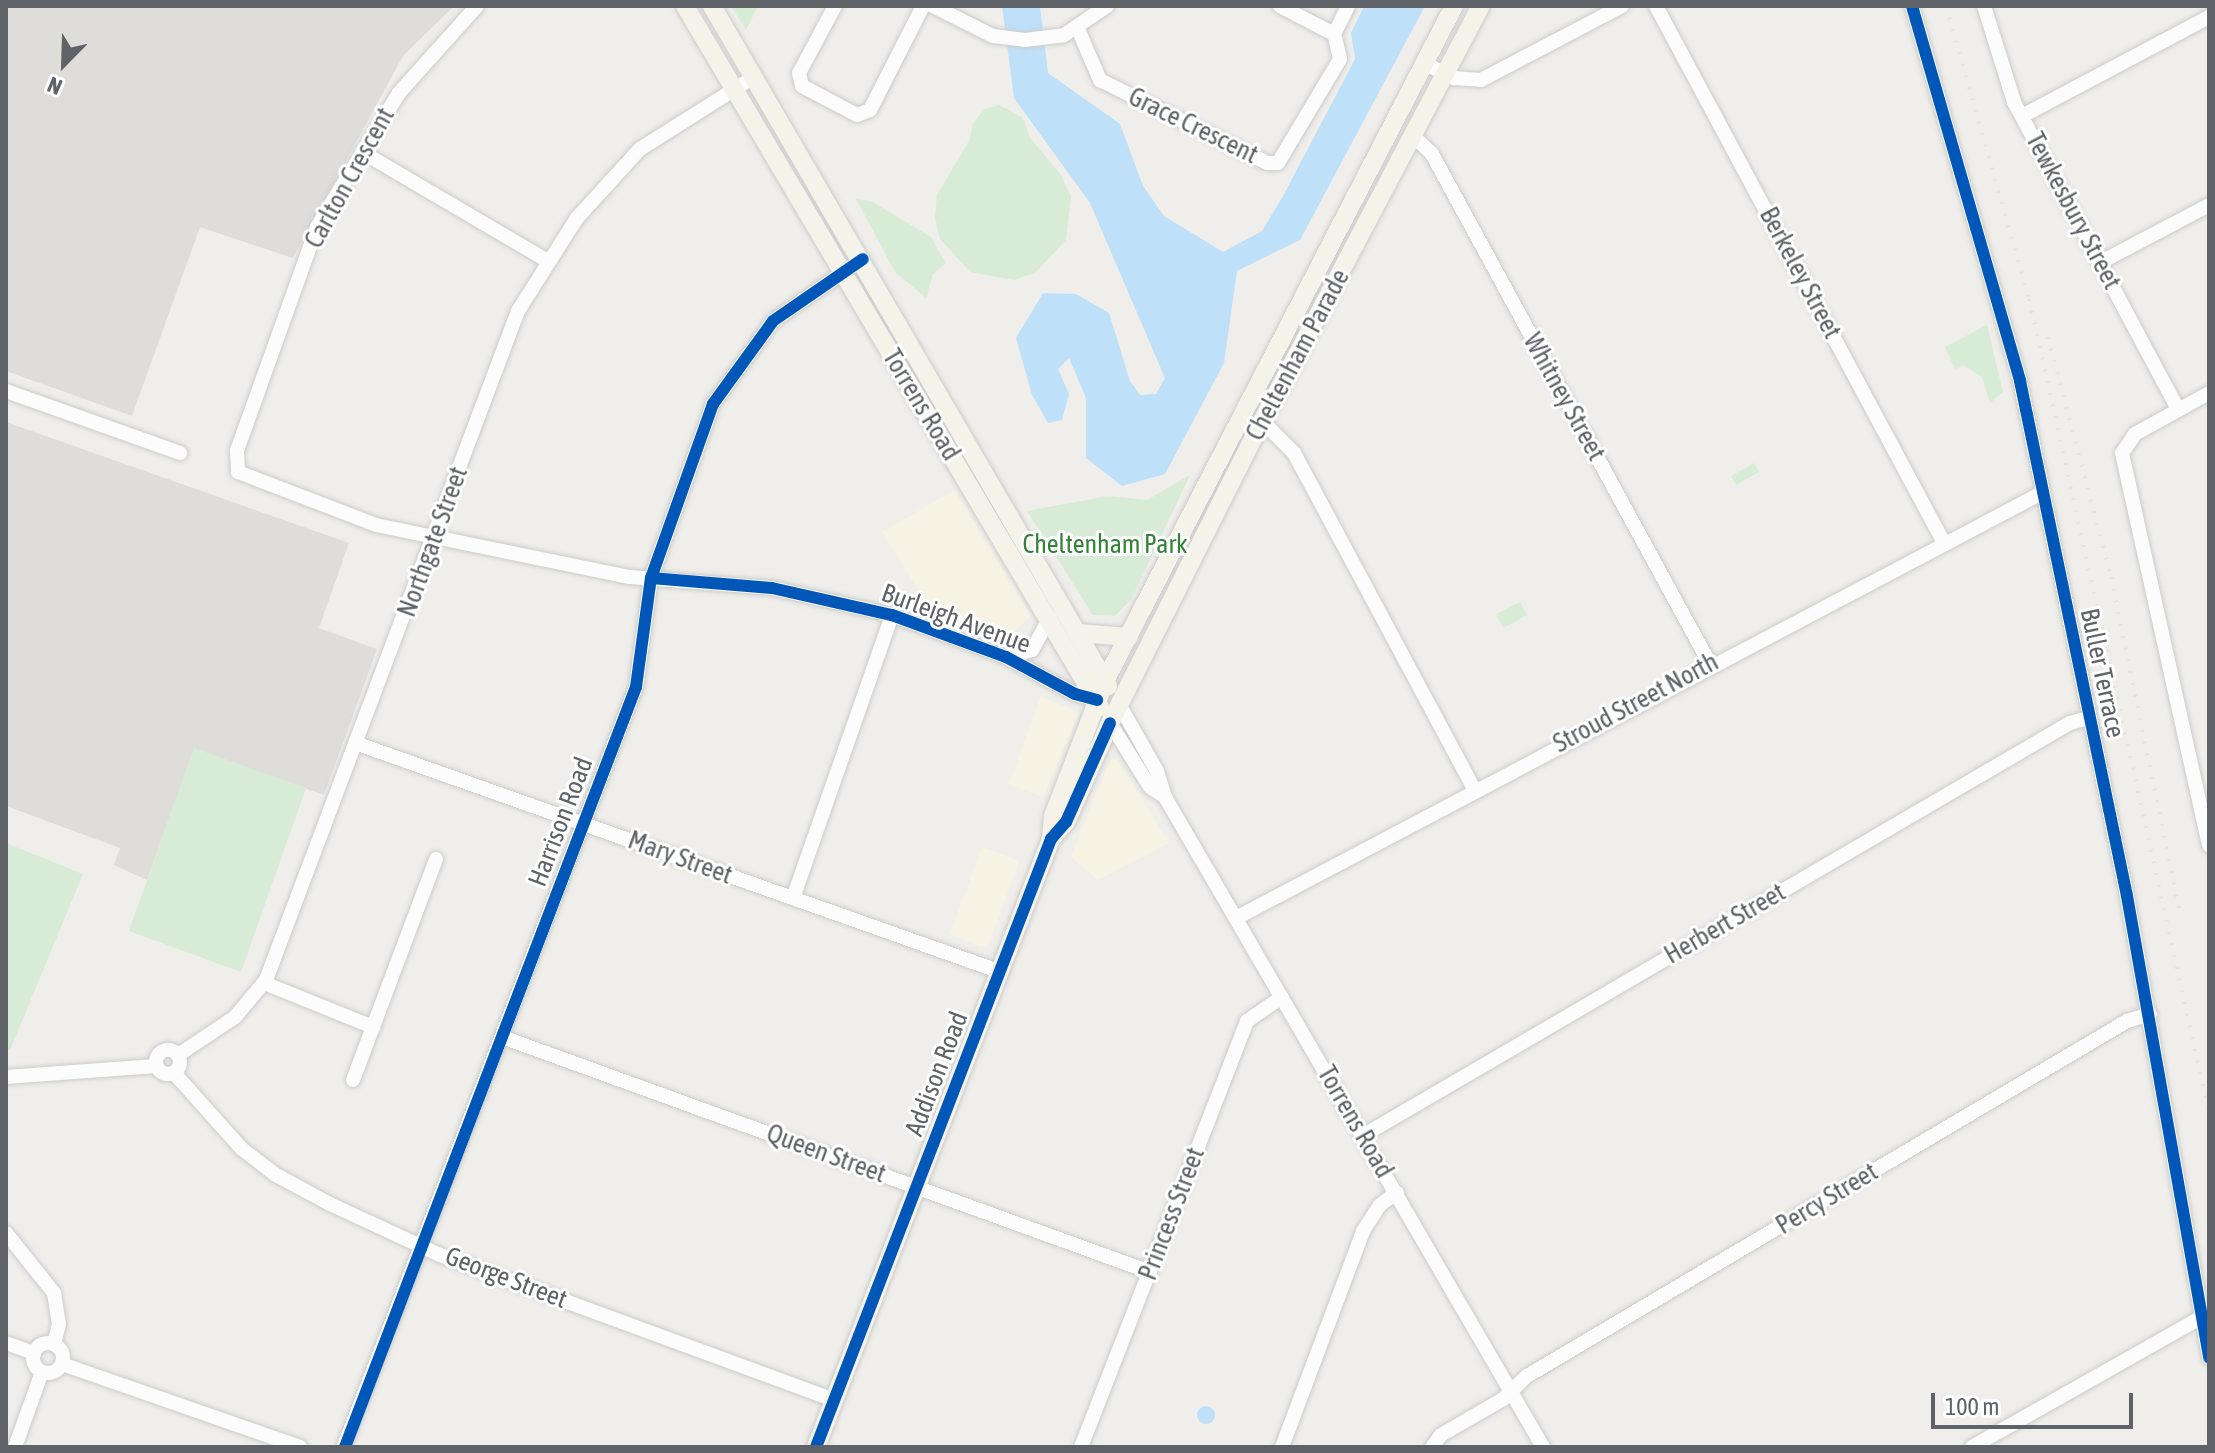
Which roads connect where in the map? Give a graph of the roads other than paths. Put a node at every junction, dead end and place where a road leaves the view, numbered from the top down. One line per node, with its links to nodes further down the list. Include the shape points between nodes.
1 (477, 6): 25 (street, Carlton Crescent, via 399,93)
2 (685, 6): 22 (main road, Torrens Road)
3 (712, 6): 21 (main road, Torrens Road)
4 (835, 6): 5 (street, via 799,73 802,86 857,115 870,110)
5 (923, 6)
6 (933, 6): 17 (street, via 993,36 1053,36)
7 (1107, 6): 17 (street)
8 (1280, 6): 18 (street)
9 (1348, 6): 18 (street)
10 (1454, 6): 19 (main road, Cheltenham Parade)
11 (1481, 6): 20 (main road, Cheltenham Parade)
12 (1622, 6): 20 (street, via 1481,80)
13 (1656, 6): 41 (street, Berkeley Street)
14 (1912, 6): 39 (street, Buller Terrace, via 2020,381)
15 (1984, 6): 23 (street, Tewkesbury Street)
16 (2209, 17): 23 (street)
17 (1078, 29): 18 (street, Grace Crescent, via 1100,80 1267,163 1283,159 1340,59)
18 (1334, 34)
19 (1424, 63): 20 (street); 46 (main road, Cheltenham Parade)
20 (1445, 74): 24 (main road, Cheltenham Parade)
21 (754, 77): 22 (street, Northgate Street); 27 (main road, Torrens Road)
22 (734, 90): 28 (street, Northgate Street, via 640,149 577,218); 30 (main road, Torrens Road)
23 (2022, 116): 29 (street, Tewkesbury Street)
24 (1413, 136): 36 (main road, Cheltenham Parade); 48 (street, Whitney Street, via 1432,154)
25 (362, 152): 28 (street); 38 (street, Carlton Crescent, via 317,227)
26 (2209, 205): 29 (street)
27 (863, 259): 30 (street, Harrison Road); 31 (main road, Torrens Road)
28 (548, 261): 40 (street, Northgate Street, via 506,336)
29 (2101, 262): 35 (street, Tewkesbury Street)
30 (841, 272): 32 (main road, Torrens Road); 42 (street, Harrison Road, via 773,321 731,373 696,446)
31 (925, 366): 32 (main road, via 912,369); 45 (main road, Torrens Road)
32 (908, 384): 44 (main road, Torrens Road)
33 (6, 391): 37 (street)
34 (2209, 393): 35 (street)
35 (2178, 409): 59 (street, via 2124,446)
36 (1262, 421): 51 (main road, Cheltenham Parade); 55 (street, via 1294,453)
37 (180, 453)
38 (236, 466): 40 (street, Burleigh Avenue, via 244,477 376,525)
39 (2040, 494): 41 (street, Stroud Street North); 52 (street, Buller Terrace)
40 (436, 534): 42 (street, Burleigh Avenue); 54 (street, Northgate Street)
41 (1943, 541): 48 (street, Stroud Street North)
42 (651, 578): 43 (street, Burleigh Avenue, via 772,588); 57 (street, Harrison Road, via 636,687)
43 (892, 615): 47 (street, Burleigh Avenue); 61 (street)
44 (1050, 618): 47 (street, Burleigh Avenue, via 1032,650); 50 (main road, Torrens Road)
45 (1077, 633): 46 (main road); 49 (main road, Torrens Road)
46 (1129, 637): 49 (main road, Cheltenham Parade)
47 (1006, 657): 50 (street, Burleigh Avenue)
48 (1710, 664): 55 (street, Stroud Street North)
49 (1105, 681): 50 (main road, Cheltenham Parade); 51 (main road, Torrens Road)
50 (1097, 700): 53 (main road, Torrens Road); 58 (main road, Addison Road, via 1053,816)
51 (1120, 706): 53 (main road, Addison Road); 56 (street, Torrens Road, via 1157,771)
52 (2089, 718): 66 (street, Buller Terrace); 74 (street, Herbert Street, via 2070,723)
53 (1110, 723): 56 (street, Torrens Road, via 1150,787); 58 (main road, Addison Road, via 1066,822)
54 (358, 744): 57 (street, Mary Street); 64 (street, Northgate Street)
55 (1474, 789): 62 (street, Stroud Street North)
56 (1165, 797): 62 (street, Torrens Road)
57 (584, 824): 61 (street, Mary Street); 68 (street, Harrison Road)
58 (1051, 839): 63 (main road, Addison Road)
59 (2209, 845)
60 (436, 859): 67 (street)
61 (793, 898): 63 (street, Mary Street)
62 (1236, 918): 65 (street, Torrens Road)
63 (1001, 972): 75 (main road, Addison Road)
64 (264, 983): 67 (street); 69 (street, Northgate Street, via 235,1017)
65 (1282, 997): 74 (street, Torrens Road); 79 (street, Princess Street, via 1247,1021)
66 (2150, 1014): 80 (street, Buller Terrace); 87 (street, Percy Street, via 2086,1045 1527,1376)
67 (373, 1027): 73 (street)
68 (502, 1037): 75 (street, Queen Street); 78 (street, Harrison Road)
69 (178, 1055): 70 (street, Northgate Street, via 164,1050); 71 (street)
70 (156, 1066): 71 (street, via 162,1073); 72 (street)
71 (174, 1073): 78 (street, George Street, via 214,1123 276,1175)
72 (6, 1077)
73 (353, 1080)
74 (1364, 1135): 76 (street, Torrens Road)
75 (917, 1187): 79 (street, Queen Street); 88 (main road, Addison Road)
76 (1397, 1192): 87 (street, Torrens Road); 95 (street, via 1380,1205 1363,1231)
77 (6, 1233): 82 (street, via 54,1293 59,1324)
78 (421, 1245): 88 (street, George Street); 92 (street, Harrison Road)
79 (1150, 1272): 94 (street, Princess Street)
80 (2202, 1317): 84 (street, Buller Terrace); 98 (street)
81 (6, 1343): 83 (street)
82 (54, 1344): 83 (street, via 42,1344); 85 (street, via 62,1350)
83 (34, 1353): 86 (street)
84 (2209, 1358)
85 (62, 1364): 86 (street, via 51,1373); 90 (street)
86 (42, 1372): 89 (street)
87 (1510, 1391): 96 (street, Percy Street, via 1441,1435); 97 (street, Torrens Road)
88 (834, 1400): 93 (main road, Addison Road)
89 (15, 1447)
90 (300, 1447)
91 (333, 1447): 92 (street)
92 (344, 1447)
93 (816, 1447)
94 (1081, 1447)
95 (1282, 1447)
96 (1432, 1447)
97 (1543, 1447)
98 (1972, 1447)

